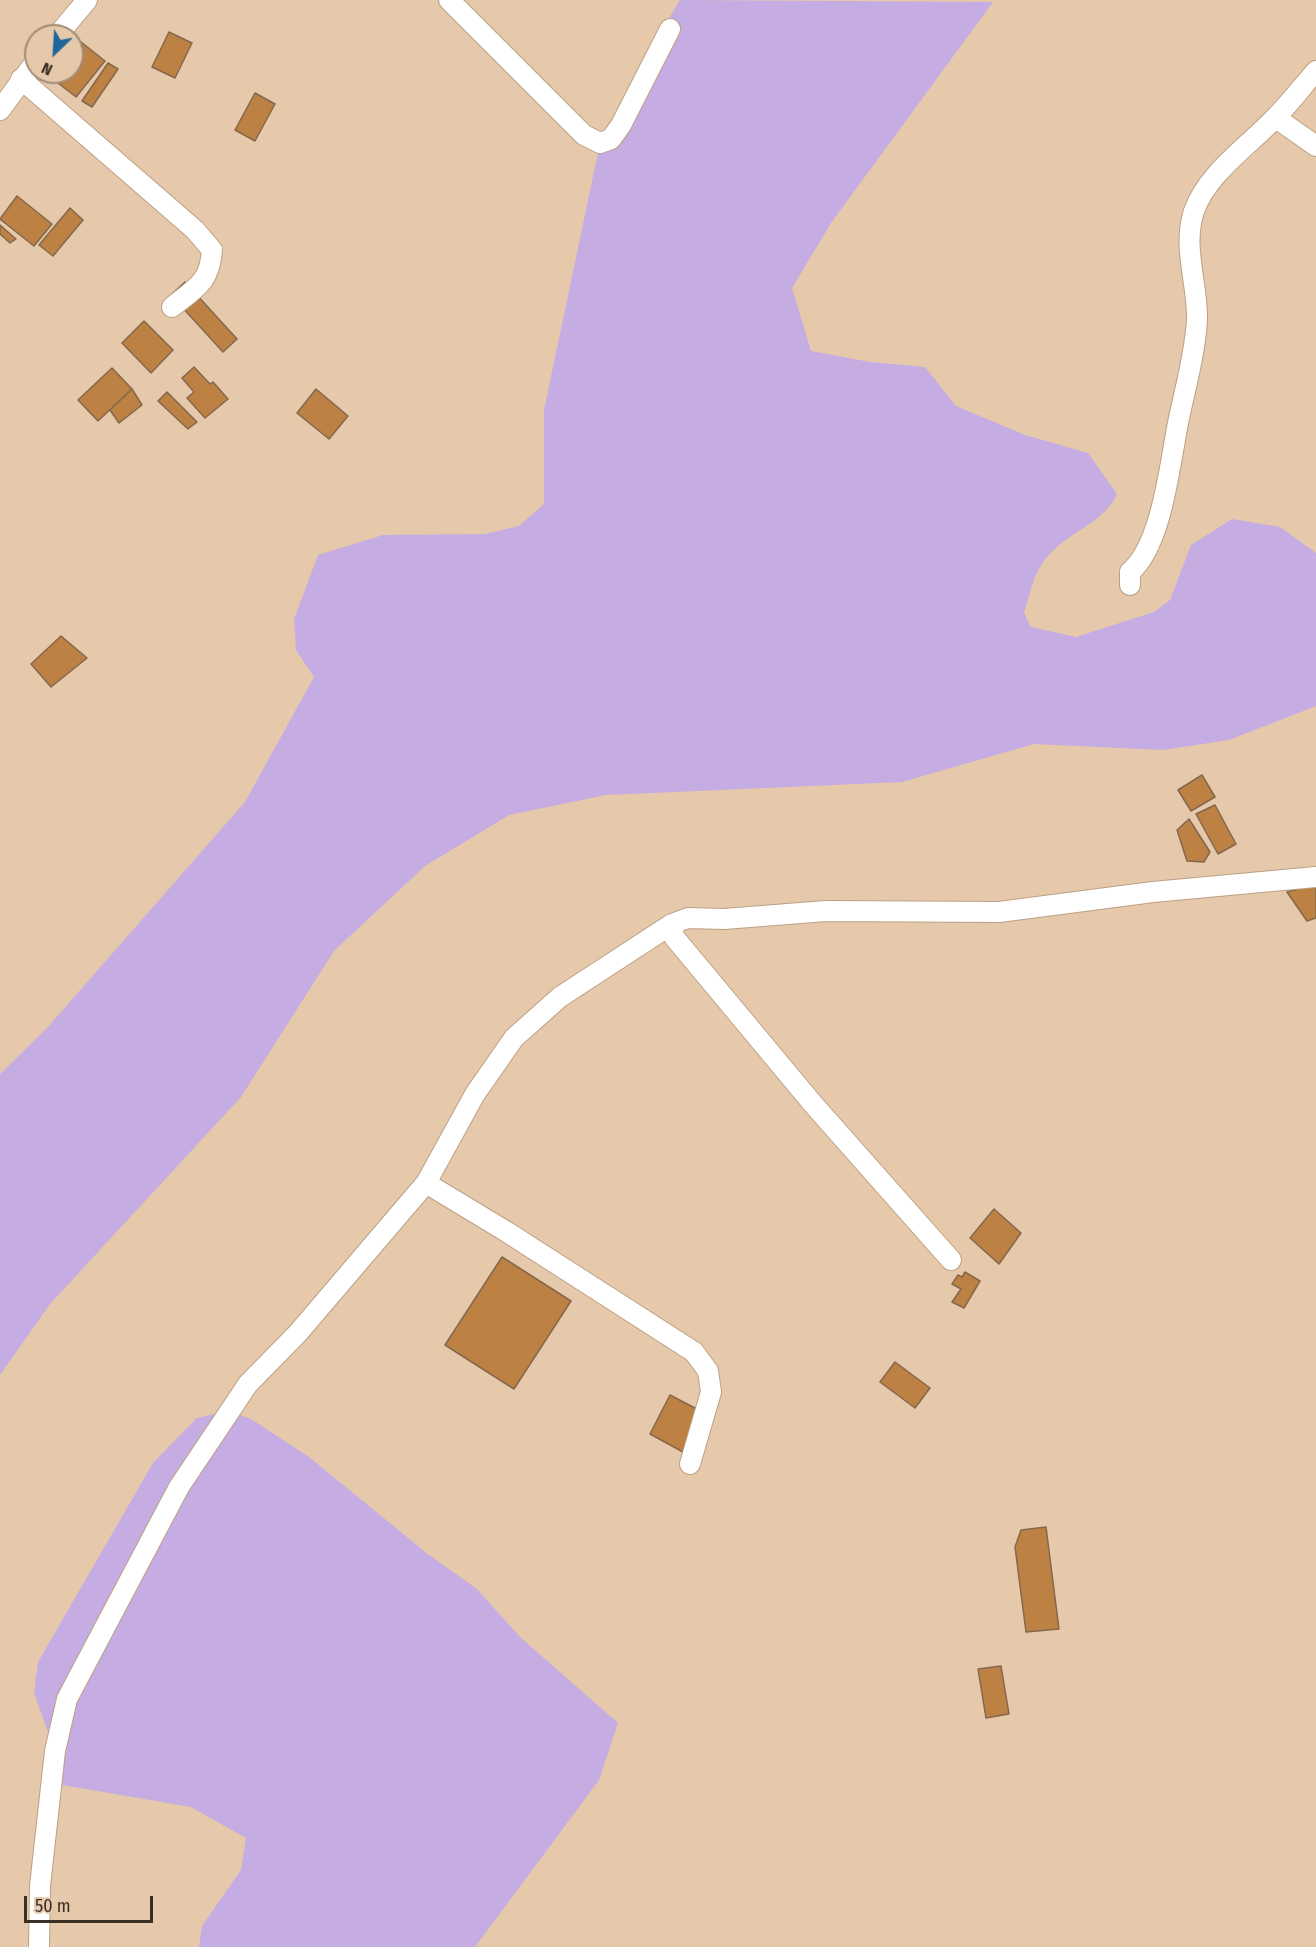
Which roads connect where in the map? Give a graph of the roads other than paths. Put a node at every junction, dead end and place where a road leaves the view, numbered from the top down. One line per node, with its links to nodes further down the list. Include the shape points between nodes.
1 (87, 0): 3 (street)
2 (449, 0): 4 (street, via 584,135 600,143 611,139 621,125)
3 (67, 24)
4 (670, 29)
5 (1316, 71): 9 (street)
6 (24, 75): 7 (street)
7 (21, 79): 8 (street); 11 (street, via 195,230 212,250 211,268 202,284)
8 (0, 110)
9 (1276, 118): 10 (street); 12 (street, via 1206,187 1194,213 1189,258 1197,318 1191,358 1166,493 1149,542 1138,566 1130,572)
10 (1316, 146)
11 (172, 307)
12 (1130, 585)
13 (1316, 877): 14 (street, via 999,912 826,911 688,918)
14 (672, 924): 15 (street, via 560,997 514,1038 475,1094); 16 (street, via 674,937 813,1104)
15 (426, 1183): 17 (street, via 694,1352 708,1371 711,1392); 18 (street, via 248,1384 178,1487 67,1699 54,1762 40,1886)
16 (951, 1260)
17 (690, 1464)
18 (39, 1947)

